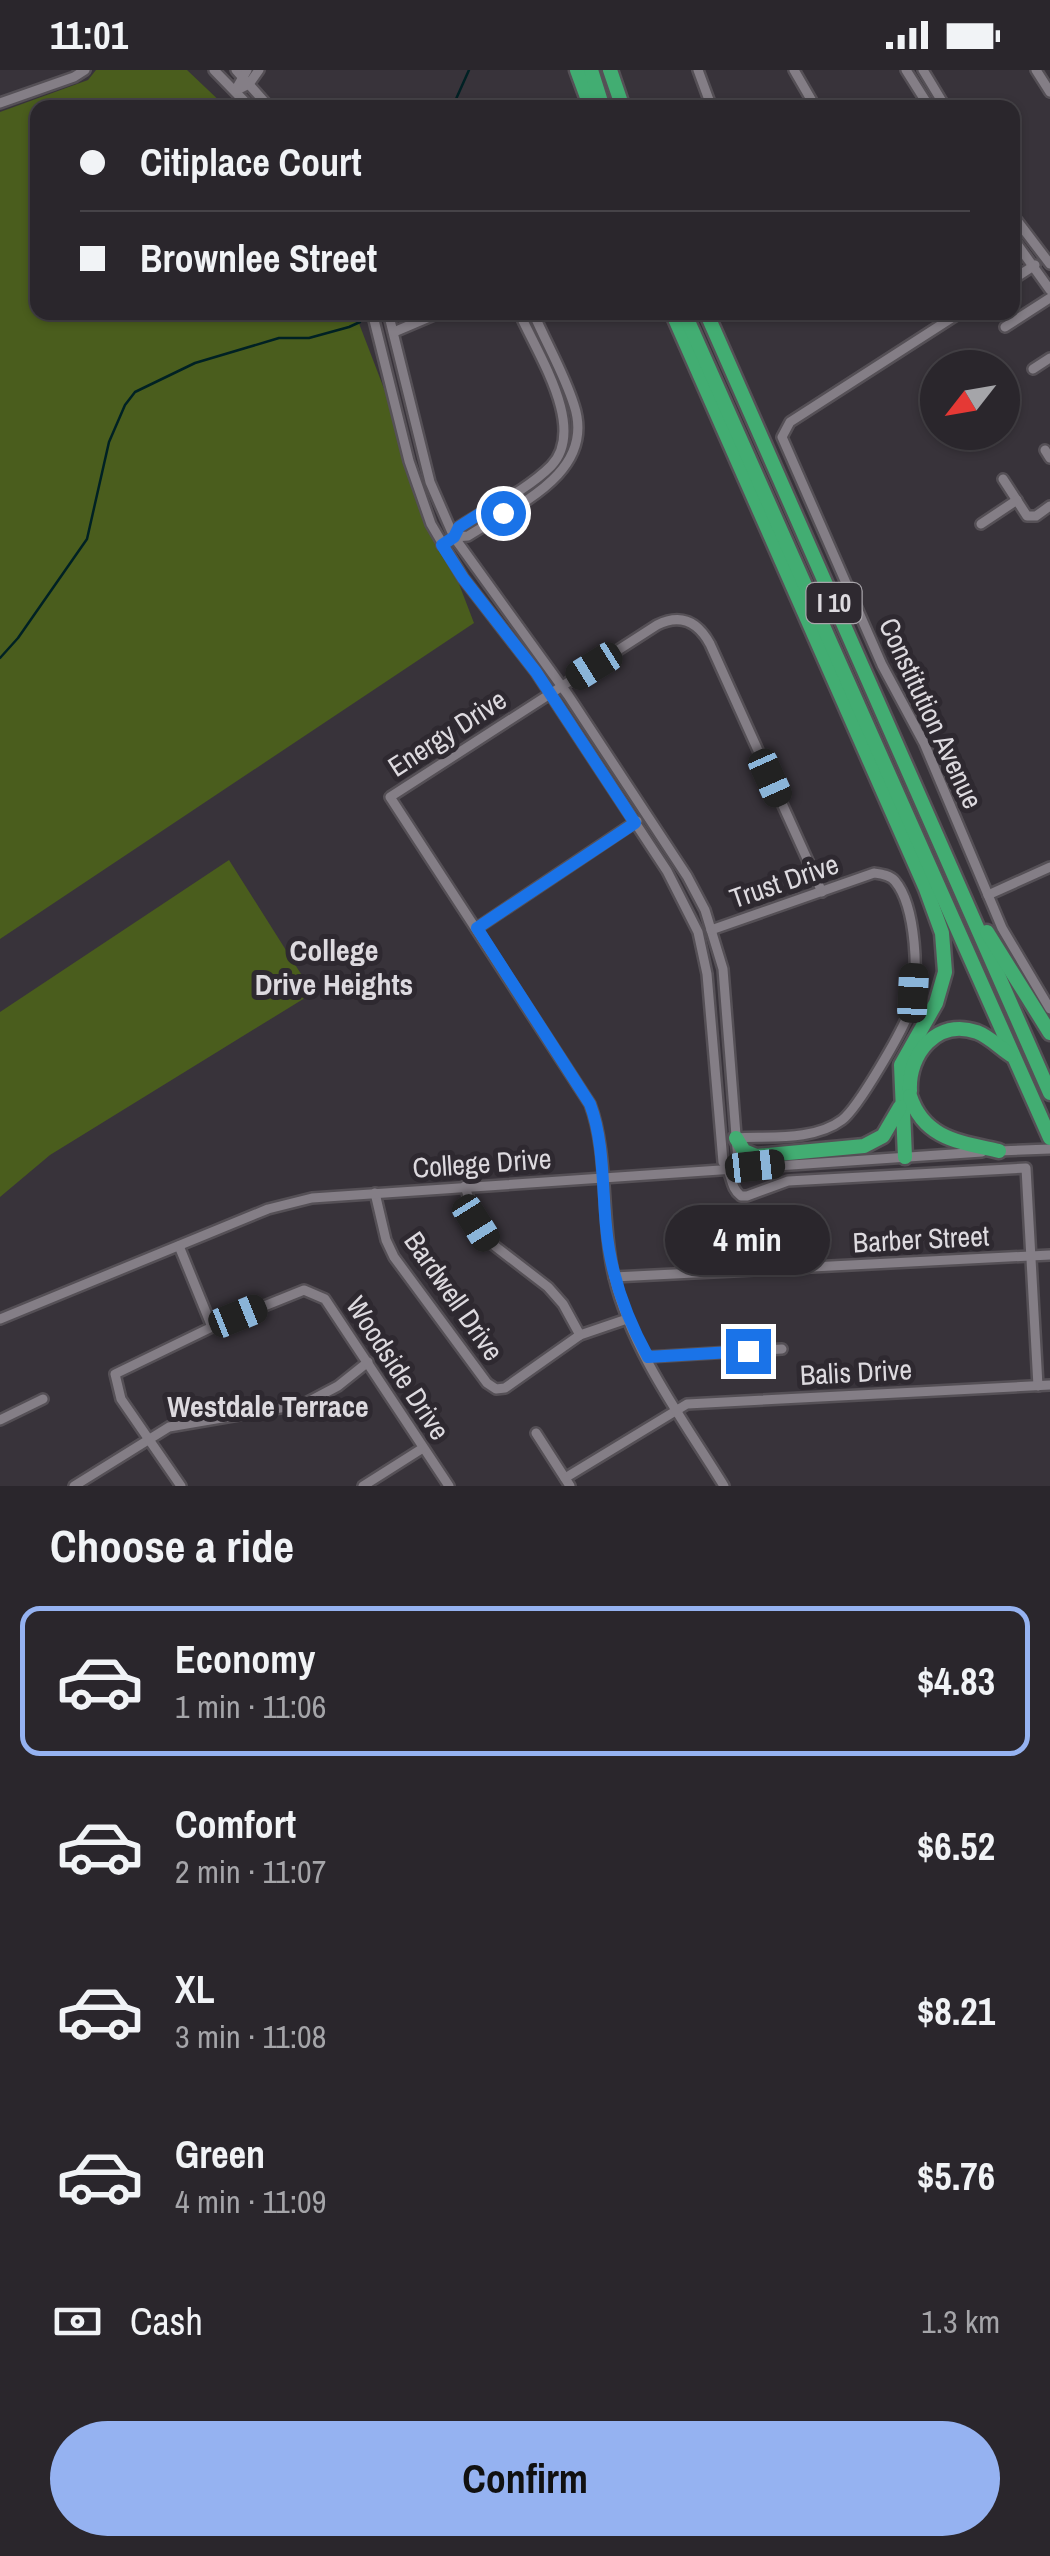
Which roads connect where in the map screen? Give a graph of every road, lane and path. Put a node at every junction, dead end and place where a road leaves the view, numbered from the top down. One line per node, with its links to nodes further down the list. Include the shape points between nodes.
1 (85, 70): 17 (street)
2 (214, 70): 15 (street)
3 (259, 70): 12 (street)
4 (578, 70): 20 (highway)
5 (590, 70): 21 (highway)
6 (610, 70): 22 (highway)
7 (698, 70): 23 (street)
8 (794, 70): 24 (street)
9 (906, 70): 14 (street)
10 (922, 70): 13 (street)
11 (1036, 70): 16 (street)
12 (243, 75): 15 (street); 19 (street)
13 (929, 81): 14 (street); 26 (street)
14 (918, 88): 25 (street)
15 (235, 91): 18 (street)
16 (1050, 92)
17 (1, 100)
18 (243, 100)
19 (263, 100)
20 (595, 100)
21 (597, 100)
22 (620, 100)
23 (709, 100)
24 (811, 100)
25 (925, 100)
26 (941, 100)
27 (1020, 224): 29 (street)
28 (1020, 248): 30 (street)
29 (1049, 259): 30 (street)
30 (1034, 266): 31 (street); 32 (street)
31 (1020, 275)
32 (1050, 290)
33 (1050, 298): 34 (street)
34 (1020, 317)
35 (374, 320): 60 (street, via 414,478)
36 (523, 320): 46 (street)
37 (536, 320): 45 (street)
38 (676, 320): 86 (highway, via 942,933 942,984 902,1059)
39 (688, 320): 82 (highway, I 10)
40 (710, 320): 69 (highway, I 10)
41 (949, 320): 70 (street, Constitution Avenue, via 782,432)
42 (1016, 320): 44 (street)
43 (391, 322): 59 (street, via 430,482)
44 (1005, 327)
45 (546, 344): 46 (street); 49 (street)
46 (535, 348): 50 (street)
47 (1050, 358): 48 (street)
48 (1032, 369)
49 (575, 408): 50 (street); 52 (street, via 578,433)
50 (563, 412): 51 (street, via 566,432)
51 (557, 457): 52 (street); 54 (street)
52 (568, 462): 56 (street)
53 (1003, 479): 55 (street)
54 (509, 495): 56 (street); 59 (street)
55 (1017, 500): 57 (street, via 1030,517); 58 (street)
56 (516, 505): 59 (street, via 468,536)
57 (1050, 506)
58 (980, 524)
59 (454, 537): 60 (street); 61 (street)
60 (442, 545): 62 (street)
61 (562, 686): 62 (street, Energy Drive); 64 (street); 68 (street, Energy Drive, via 658,625 684,620 700,628)
62 (550, 693): 63 (street); 73 (street, Energy Drive, via 390,797)
63 (593, 758): 64 (street); 66 (street)
64 (612, 762): 65 (street)
65 (648, 815): 66 (street); 72 (street)
66 (635, 823): 71 (street); 73 (street)
67 (1050, 866): 70 (street)
68 (822, 892): 74 (street, Trust Drive); 87 (street, Trust Drive, via 874,873 894,880 915,948 912,1000 901,1031 843,1120 812,1133)
69 (962, 893): 80 (highway); 85 (highway, I 10)
70 (988, 895): 77 (street, Constitution Avenue)
71 (685, 902): 72 (street); 75 (street)
72 (705, 910): 74 (street)
73 (477, 928): 93 (street, via 590,1104)
74 (712, 930): 75 (street, Trust Drive); 78 (street)
75 (698, 932): 76 (street)
76 (708, 986): 78 (street, via 718,1011); 79 (street)
77 (1050, 1009)
78 (728, 1014): 81 (street)
79 (711, 1020): 81 (street); 83 (street)
80 (1050, 1032)
81 (730, 1036): 84 (street)
82 (1014, 1057): 86 (highway, via 977,1032 939,1034 913,1061); 88 (highway, I 10)
83 (717, 1082): 84 (street); 92 (street)
84 (734, 1086): 87 (street)
85 (1047, 1086)
86 (906, 1099): 87 (highway, via 890,1128 864,1146 756,1156); 90 (highway, via 938,1136); 91 (highway)
87 (736, 1138): 92 (street, via 738,1161)
88 (1050, 1138)
89 (1050, 1148): 90 (street, College Drive)
90 (998, 1152): 91 (street, College Drive)
91 (909, 1156): 92 (street, College Drive)
92 (730, 1169): 93 (street, College Drive); 98 (street, via 740,1196 788,1181 1026,1168)
93 (601, 1178): 94 (street, College Drive); 99 (street)
94 (465, 1186): 95 (street, College Drive); 105 (street, via 487,1240 548,1287)
95 (374, 1193): 96 (street, College Drive, via 292,1201); 105 (street, Bardwell Drive, via 394,1257 487,1383 505,1388)
96 (179, 1246): 100 (street, College Drive); 104 (street)
97 (1050, 1255): 98 (street, Barber Street)
98 (1031, 1256): 99 (street, Barber Street); 102 (street)
99 (614, 1277): 101 (street)
100 (0, 1319)
101 (628, 1320): 105 (street, Bardwell Drive); 107 (street)
102 (1035, 1324): 103 (street); 110 (street)
103 (1050, 1324)
104 (212, 1326): 108 (street, Woodside Drive, via 304,1290 315,1292); 115 (street, via 115,1374 120,1399)
105 (580, 1334)
106 (782, 1350): 107 (street)
107 (648, 1357): 112 (street)
108 (368, 1362): 115 (street, via 304,1404 194,1420); 116 (street, Woodside Drive)
109 (1050, 1385): 110 (street, Balis Drive)
110 (1038, 1386): 112 (street, Balis Drive)
111 (42, 1398): 113 (street)
112 (677, 1409): 117 (street, Balis Drive); 122 (street)
113 (0, 1420)
114 (536, 1434): 117 (street)
115 (147, 1440): 118 (street); 119 (street)
116 (423, 1448): 120 (street); 121 (street, Woodside Drive)
117 (567, 1482)
118 (74, 1486)
119 (181, 1486)
120 (363, 1486)
121 (448, 1486)
122 (724, 1486)

